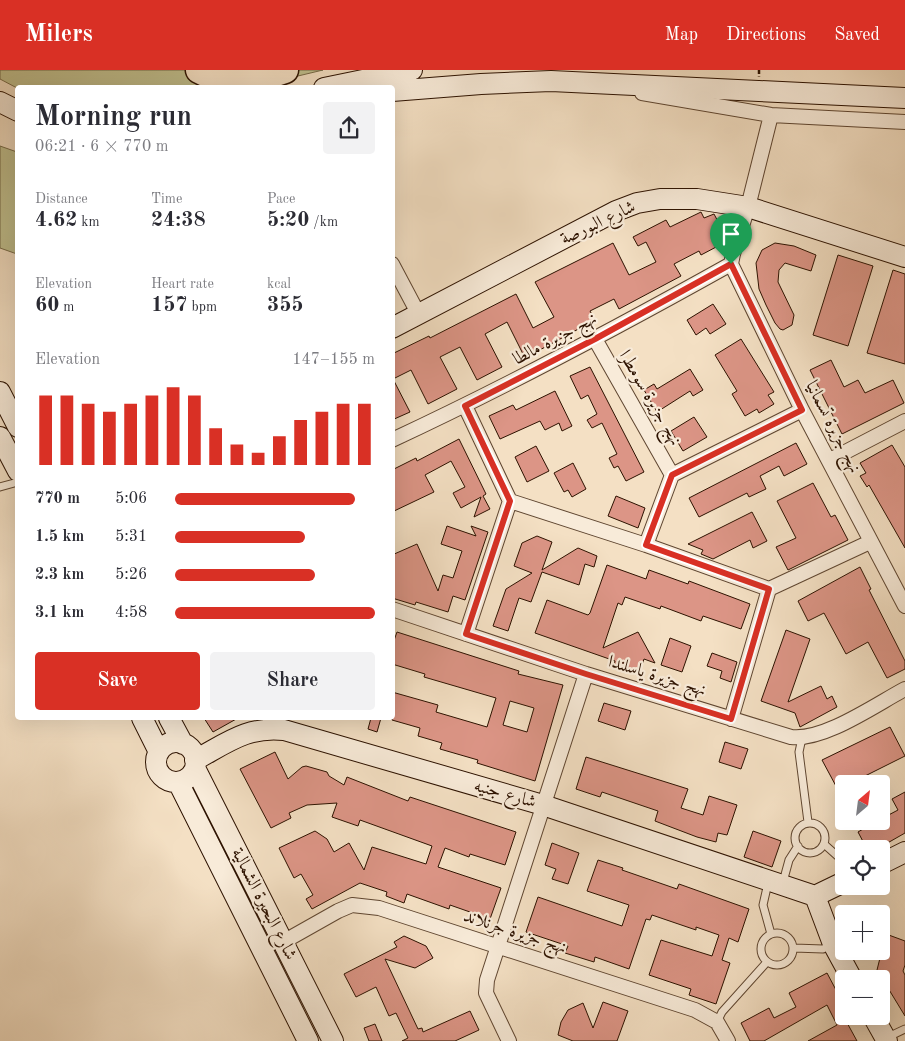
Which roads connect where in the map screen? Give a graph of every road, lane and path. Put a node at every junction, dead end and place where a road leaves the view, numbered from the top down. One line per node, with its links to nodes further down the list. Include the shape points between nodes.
1 (285, 70): 3 (highway, via 248,80 228,80)
2 (412, 70): 5 (street)
3 (204, 73)
4 (575, 82): 6 (street, via 517,82); 7 (street); 11 (street)
5 (339, 85)
6 (395, 91)
7 (905, 98)
8 (0, 102): 9 (street)
9 (15, 110)
10 (0, 115): 12 (street)
11 (771, 115): 13 (street); 14 (street)
12 (15, 122)
13 (905, 122)
14 (748, 207): 15 (street, شارع البورصة); 16 (street); 18 (street, شارع البورصة, via 697,199 660,199 637,204 616,211)
15 (905, 257)
16 (731, 264): 20 (street, نهج جزيرة مالطا); 23 (street, نهج جزيرة تسمانيا)
17 (395, 270): 18 (street)
18 (419, 315): 19 (street, شارع البورصة)
19 (395, 327)
20 (595, 339): 22 (street, نهج جزيرة مالطا); 30 (street, نهج جزيرة سومطرا)
21 (0, 392): 24 (street)
22 (465, 406): 27 (street, نهج جزيرة مالطا); 33 (street)
23 (802, 410): 28 (street, نهج جزيرة تسمانيا); 30 (street, نهج جزيرة سومطرا)
24 (15, 421)
25 (905, 421): 28 (street)
26 (0, 437): 29 (street)
27 (395, 439)
28 (830, 460): 34 (street, نهج جزيرة تسمانيا)
29 (15, 465)
30 (672, 475): 35 (street, نهج جزيرة سومطرا)
31 (15, 483): 32 (lane)
32 (0, 487)
33 (510, 501): 35 (street); 39 (street)
34 (870, 542): 36 (street); 37 (street, نهج جزيرة تسمانيا)
35 (646, 545): 36 (street)
36 (769, 589): 42 (street)
37 (905, 606)
38 (395, 610): 39 (street, نهج جزيرة ياسلندا)
39 (466, 634): 40 (street, نهج جزيرة ياسلندا)
40 (586, 674): 42 (street, نهج جزيرة ياسلندا); 50 (street)
41 (905, 688): 45 (street, نهج جزيرة ياسلندا, via 819,734)
42 (731, 719): 45 (street, نهج جزيرة ياسلندا)
43 (143, 720): 47 (street)
44 (170, 720): 46 (street)
45 (802, 738): 51 (lane, via 799,752)
46 (183, 744): 47 (street, via 170,744); 48 (street, via 191,750)
47 (159, 752): 49 (street, via 157,770 167,780)
48 (195, 764): 49 (street, via 189,778); 50 (street, شارع جنيه, via 249,731 284,730); 61 (street, شارع البحيرة الشمالية)
49 (178, 782): 71 (street, شارع البحيرة الشمالية)
50 (543, 805): 57 (street, شارع جنيه); 63 (street)
51 (808, 822): 52 (lane, via 820,826 826,838); 53 (lane, via 798,829)
52 (824, 844): 53 (lane, via 820,850 808,853); 55 (lane)
53 (798, 846): 57 (lane)
54 (905, 852): 56 (street)
55 (835, 854)
56 (890, 860)
57 (776, 882): 59 (street, شارع جنيه); 60 (lane, via 764,905)
58 (835, 886): 59 (street)
59 (815, 896): 62 (street)
60 (771, 934): 64 (lane, via 779,932 786,935); 65 (lane, via 762,943 761,950)
61 (283, 942): 63 (street, نهج جزيرة جرنلاند, via 352,905 379,908); 72 (street, شارع البحيرة الشمالية)
62 (833, 944): 64 (lane, via 823,949); 66 (street)
63 (498, 946): 67 (street, نهج جزيرة جرنلاند, via 695,1010); 73 (street, via 486,993)
64 (794, 948): 65 (lane, via 788,962 781,965)
65 (767, 962): 67 (lane, via 722,1012)
66 (847, 970)
67 (717, 1022): 74 (street)
68 (878, 1025): 70 (street)
69 (905, 1029): 70 (lane)
70 (886, 1040)
71 (308, 1041)
72 (333, 1041)
73 (509, 1041)
74 (728, 1041)

